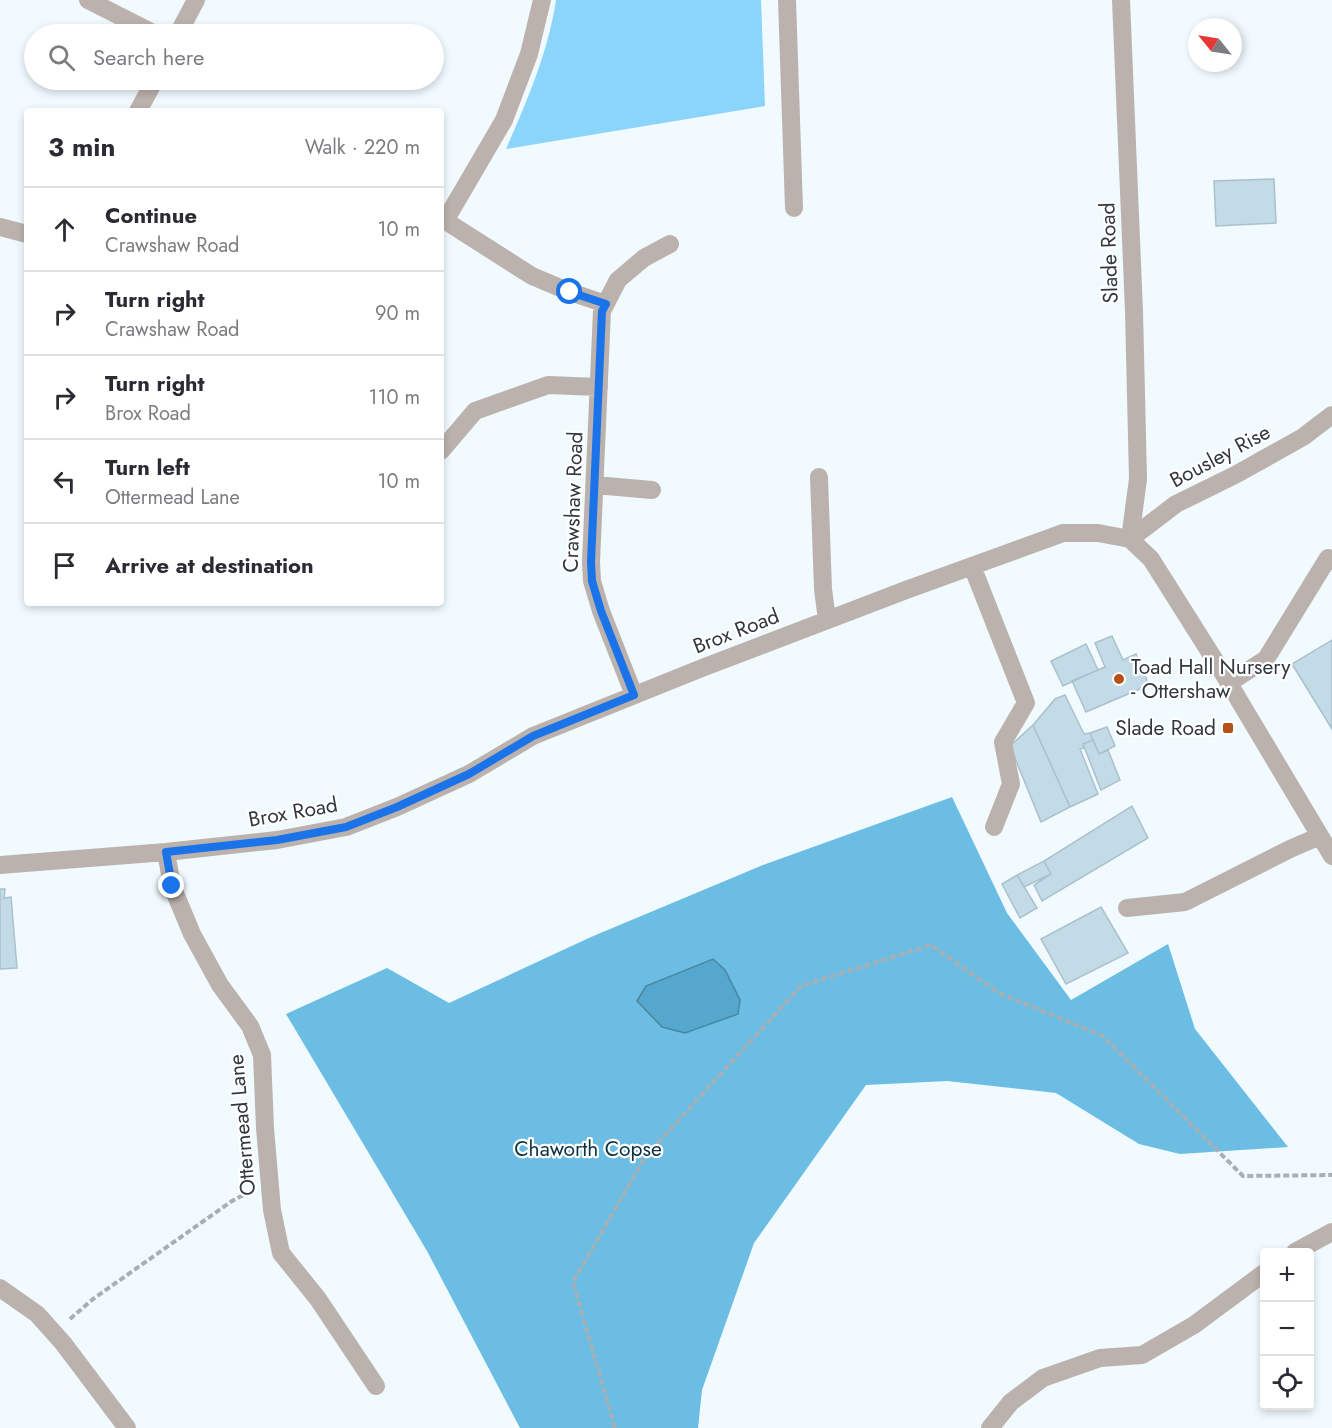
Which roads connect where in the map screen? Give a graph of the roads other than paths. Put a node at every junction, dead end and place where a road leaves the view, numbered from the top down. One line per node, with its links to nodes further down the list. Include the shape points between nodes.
1 (88, 0): 6 (street)
2 (196, 0): 7 (street)
3 (542, 0): 11 (street, via 529,54 504,120)
4 (787, 0): 10 (street)
5 (1121, 0): 23 (street, Slade Road, via 1138,479)
6 (135, 24)
7 (183, 24)
8 (150, 90): 9 (street)
9 (140, 108)
10 (794, 208)
11 (444, 218)
12 (444, 221): 16 (street, via 532,276)
13 (0, 227): 14 (street)
14 (24, 233)
15 (670, 244): 16 (street, Crawshaw Road, via 644,258 618,280)
16 (606, 304): 17 (street, Crawshaw Road, via 602,311)
17 (599, 387): 19 (street, via 548,385 475,411); 21 (street, Crawshaw Road)
18 (1332, 415): 23 (street, Bousley Rise, via 1293,442 1176,504)
19 (444, 447)
20 (819, 477): 26 (street)
21 (595, 486): 22 (street); 28 (street, Crawshaw Road, via 592,581)
22 (652, 490)
23 (1130, 539): 25 (street, Brox Road, via 1098,533 1063,533); 27 (street, via 1151,559)
24 (1332, 561): 27 (street, via 1328,558 1266,659)
25 (972, 566): 26 (street, Brox Road); 29 (street, via 1026,703 1003,742 1011,784)
26 (827, 621): 28 (street, Brox Road)
27 (1228, 683): 30 (street)
28 (634, 695): 31 (street, Brox Road, via 533,736 469,774 346,827 277,840)
29 (994, 827)
30 (1320, 836): 32 (street); 34 (street, via 1185,902)
31 (166, 852): 33 (street, Brox Road); 39 (street, Ottermead Lane, via 172,886 192,934 220,985 250,1026 262,1055 269,1181 281,1253 318,1299)
32 (1332, 856)
33 (0, 865)
34 (1127, 908)
35 (1332, 1232): 36 (street)
36 (1302, 1248)
37 (1260, 1276): 41 (street, via 1194,1325 1142,1355 1100,1358 1043,1378 1011,1402)
38 (0, 1288): 40 (street, via 37,1314)
39 (376, 1386)
40 (127, 1428)
41 (990, 1428)

